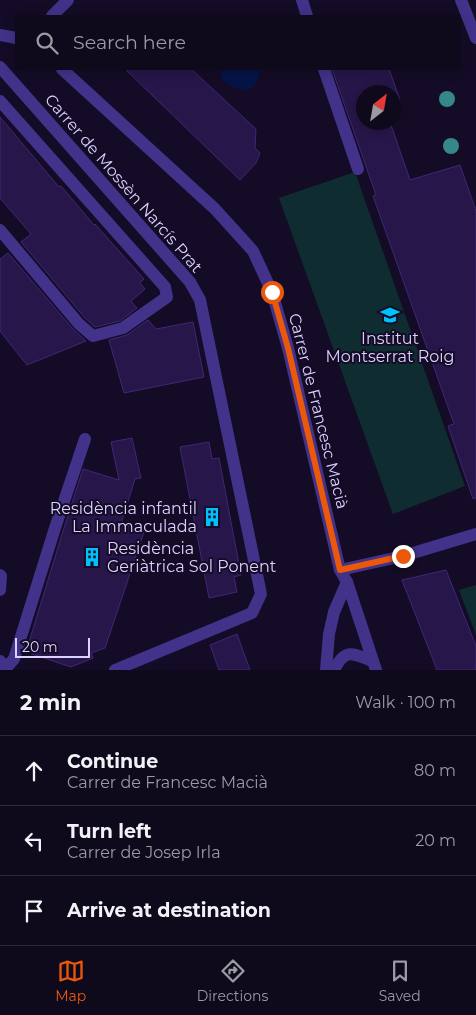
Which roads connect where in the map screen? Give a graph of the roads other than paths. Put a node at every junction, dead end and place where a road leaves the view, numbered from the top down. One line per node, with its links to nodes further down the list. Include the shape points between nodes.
1 (68, 0): 4 (street)
2 (302, 0): 5 (street)
3 (461, 0): 8 (street)
4 (53, 15)
5 (307, 15)
6 (0, 35): 7 (street)
7 (15, 38)
8 (476, 38)
9 (0, 67): 23 (street, Carrer de Mossèn Narcís Prat, via 190,282 200,300 261,594 252,613)
10 (63, 70): 17 (street, Carrer de Francesc Macià, via 167,163 253,251 272,292 288,348)
11 (324, 70): 13 (street)
12 (0, 101): 14 (street, via 165,287 167,297 123,328 94,336 79,324)
13 (358, 169)
14 (0, 230)
15 (85, 439): 21 (street, via 14,659)
16 (476, 534): 17 (street, via 403,556)
17 (340, 570): 19 (street, Carrer de Francesc Macià)
18 (0, 575): 20 (street)
19 (347, 582): 22 (street, Carrer de Francesc Macià); 24 (street, via 334,612)
20 (0, 590)
21 (4, 666)
22 (374, 666): 25 (street, Carrer de Francesc Macià, via 348,654 339,659)
23 (115, 670)
24 (326, 670)
25 (334, 670)

